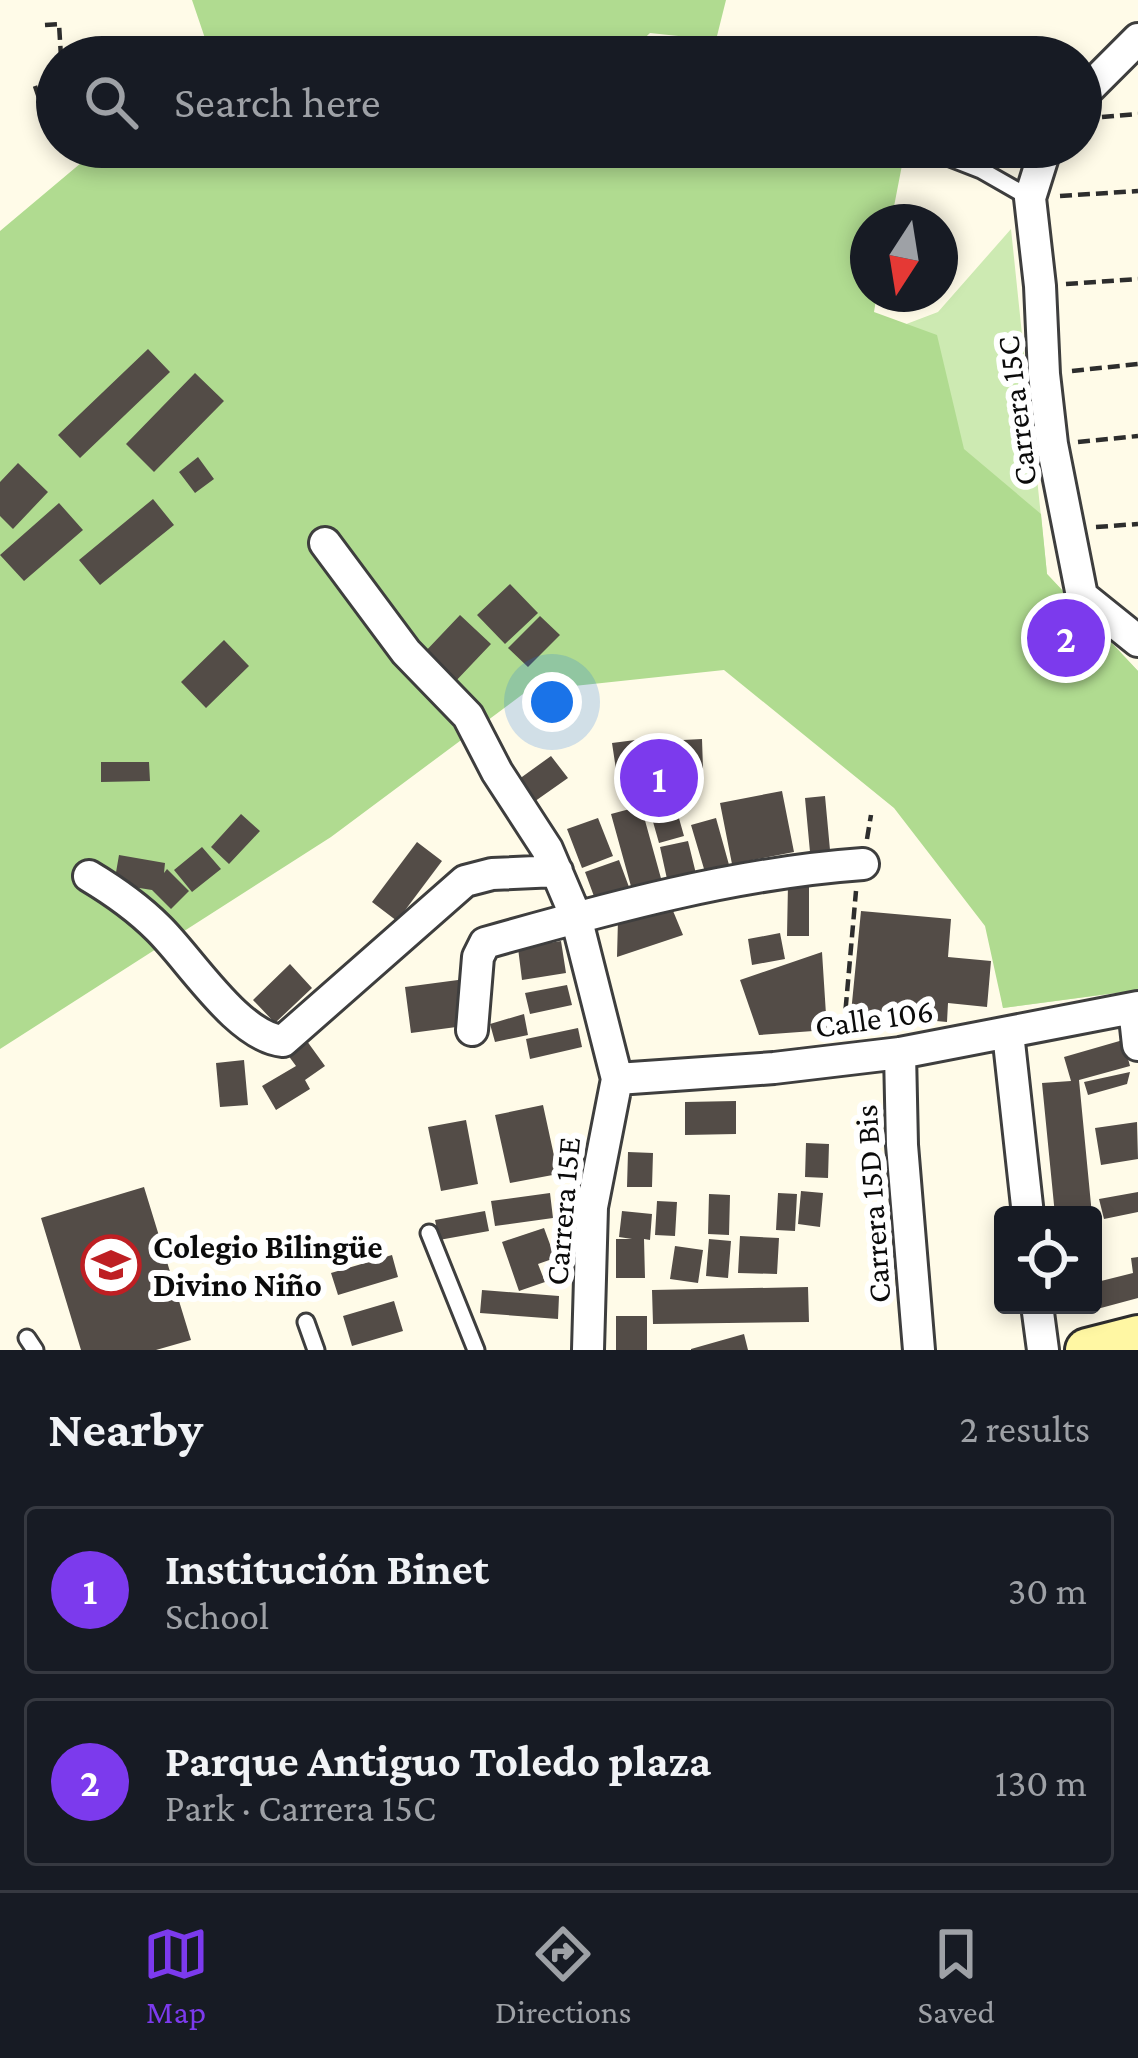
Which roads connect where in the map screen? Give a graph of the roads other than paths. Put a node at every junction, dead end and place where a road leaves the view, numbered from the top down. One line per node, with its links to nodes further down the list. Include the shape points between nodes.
1 (1138, 39): 2 (street)
2 (1102, 89)
3 (976, 168): 5 (lane)
4 (1039, 168): 5 (street, Carrera 15C)
5 (1030, 198): 7 (street, Carrera 15C, via 1052,444 1082,596)
6 (325, 542): 9 (street, via 406,652 468,716)
7 (1138, 641)
8 (863, 864): 11 (street, via 713,885)
9 (557, 871): 10 (street, via 465,881 283,1041 253,1032 158,927); 11 (street)
10 (89, 876)
11 (576, 917): 13 (street, via 485,943); 17 (street)
12 (1136, 1008): 14 (street, Calle 106); 15 (street)
13 (472, 1030)
14 (1008, 1033): 16 (street, Calle 106); 18 (street)
15 (1138, 1045)
16 (900, 1053): 17 (street, Calle 106); 26 (street, Carrera 15D Bis)
17 (617, 1079): 25 (street, Carrera 15E, via 592,1207)
18 (1027, 1206)
19 (429, 1233): 24 (lane)
20 (1038, 1314): 27 (street)
21 (306, 1322): 23 (lane)
22 (1138, 1336): 28 (main road)
23 (316, 1350)
24 (476, 1350)
25 (588, 1350)
26 (919, 1350)
27 (1043, 1350)
28 (1087, 1350)

